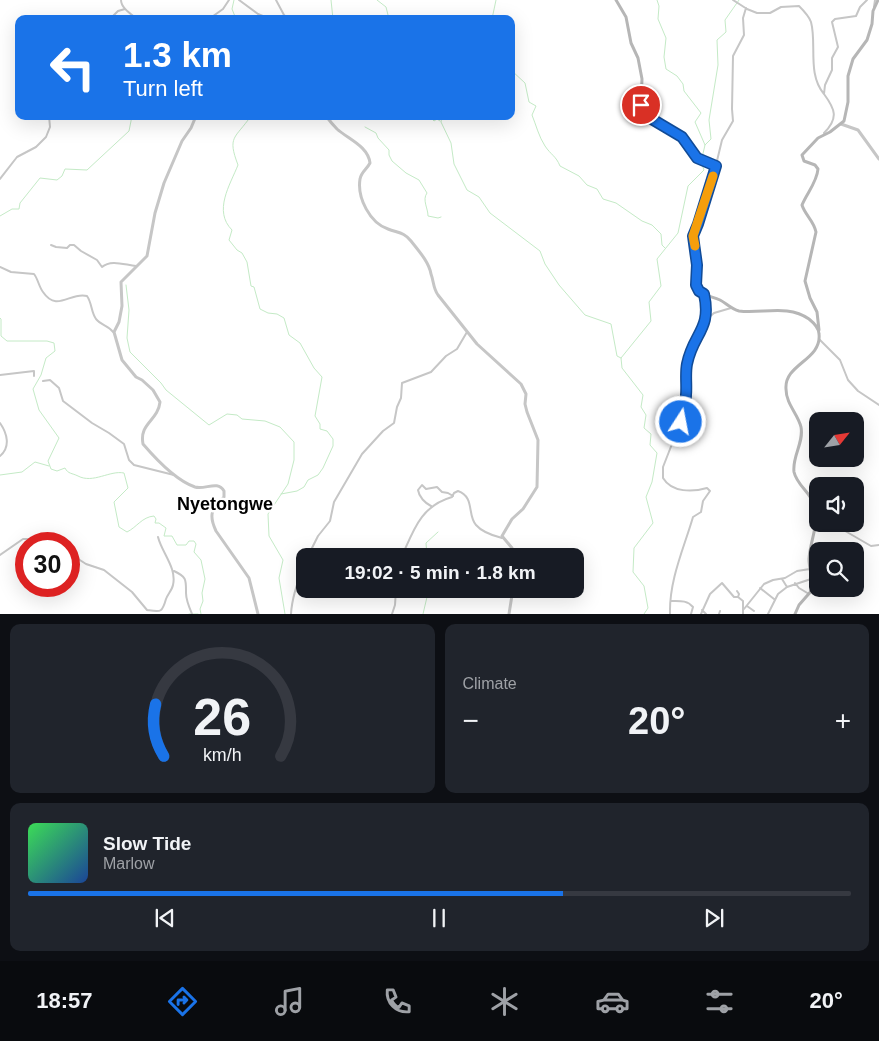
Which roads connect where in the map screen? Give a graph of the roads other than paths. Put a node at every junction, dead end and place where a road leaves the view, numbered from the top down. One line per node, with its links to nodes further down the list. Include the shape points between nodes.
1 (120, 0): 10 (street)
2 (229, 0): 13 (street)
3 (239, 0): 14 (street)
4 (276, 0): 15 (street)
5 (616, 0): 23 (main road, via 626,16 630,40 638,58 643,112 679,135 697,158)
6 (733, 0): 9 (street)
7 (867, 0): 16 (street, via 856,16 832,22 838,47 832,58 832,70)
8 (877, 0): 20 (main road, via 867,40 853,59 848,76 848,102)
9 (746, 8): 16 (street, via 767,13 781,7 797,5 801,8 811,22 812,58 818,86); 23 (street, via 744,35 733,56 733,121 722,140)
10 (125, 9): 11 (street); 12 (street)
11 (114, 15)
12 (132, 15)
13 (215, 15)
14 (260, 15)
15 (284, 15)
16 (824, 94): 21 (street, via 834,114 831,127)
17 (49, 120): 24 (street, via 46,137 36,147 17,157)
18 (194, 120): 27 (street, via 164,183 148,254)
19 (329, 120): 33 (street, via 369,158 370,163 360,181 367,211 384,227 403,233 411,241 429,267 434,288)
20 (841, 124): 21 (main road); 22 (street, via 858,130)
21 (824, 134): 31 (main road, via 803,152 802,157 818,168 802,205 816,232 805,281 817,312)
22 (879, 160)
23 (716, 166): 28 (main road, via 693,236 696,285)
24 (0, 179)
25 (51, 245): 27 (street, via 67,248 74,245 102,267 108,262)
26 (0, 266): 32 (street, via 12,272 34,274 42,291 51,299 64,302 77,295 87,296 97,320)
27 (136, 266): 32 (street, via 121,282 122,306)
28 (704, 294): 29 (main road); 30 (street)
29 (731, 308): 30 (street); 31 (main road, via 796,313 810,319)
30 (706, 320): 70 (street, via 688,362 686,396 663,468 663,478 678,488 692,491 707,488 710,491 701,512 692,518 672,583)
31 (819, 331): 34 (main road)
32 (114, 332): 41 (street, via 122,360 153,390 160,402 157,413 143,429 143,444)
33 (467, 332): 47 (street, via 521,384 538,440 536,491 512,519); 50 (street, via 457,349 435,369 402,383 394,423 362,454 334,502 330,521)
34 (820, 339): 38 (street, via 840,360 848,380); 43 (main road, via 816,351 790,375 786,385 788,399 801,429 794,461 796,480)
35 (0, 375): 36 (street, via 34,371)
36 (34, 376)
37 (43, 381): 41 (street, via 50,380 59,388 67,404 124,444 134,465)
38 (879, 405)
39 (0, 423): 40 (street, via 8,439)
40 (0, 456)
41 (174, 475): 78 (street, via 194,486 217,485 223,488 225,495 214,506 212,523 249,578)
42 (453, 496): 44 (street); 44 (street, via 437,487 426,489 422,485 418,493); 47 (street, via 457,492 462,493 470,504 477,526)
43 (809, 496)
44 (431, 506): 51 (street)
45 (847, 532): 49 (street, via 871,546)
46 (158, 537): 56 (street)
47 (502, 538): 52 (street)
48 (15, 544): 53 (street)
49 (879, 545)
50 (312, 548)
51 (406, 548)
52 (512, 548)
53 (0, 555)
54 (80, 560): 56 (street, via 104,570 152,611 164,608 173,586)
55 (809, 569): 57 (street, via 796,571)
56 (174, 571): 77 (street, via 187,582 186,595)
57 (782, 579): 61 (street); 62 (street, via 768,582)
58 (809, 580): 60 (street)
59 (296, 583): 79 (street)
60 (795, 583): 61 (street); 64 (street)
61 (787, 587): 69 (street)
62 (760, 588): 69 (street); 73 (street)
63 (737, 591): 66 (street)
64 (809, 593)
65 (809, 595): 87 (main road)
66 (738, 597): 74 (street); 76 (street, via 722,583 710,594)
67 (396, 598): 80 (street)
68 (512, 598): 81 (street)
69 (775, 599): 86 (street)
70 (671, 601): 72 (street, via 683,600); 82 (street)
71 (694, 601): 72 (street)
72 (691, 604): 83 (street)
73 (747, 606): 74 (street); 75 (street)
74 (744, 609): 85 (street)
75 (754, 611)
76 (702, 612): 84 (street)
77 (192, 614)
78 (258, 614)
79 (291, 614)
80 (392, 614)
81 (509, 614)
82 (670, 614)
83 (691, 614)
84 (706, 614)
85 (743, 614)
86 (768, 614)
87 (795, 614)

